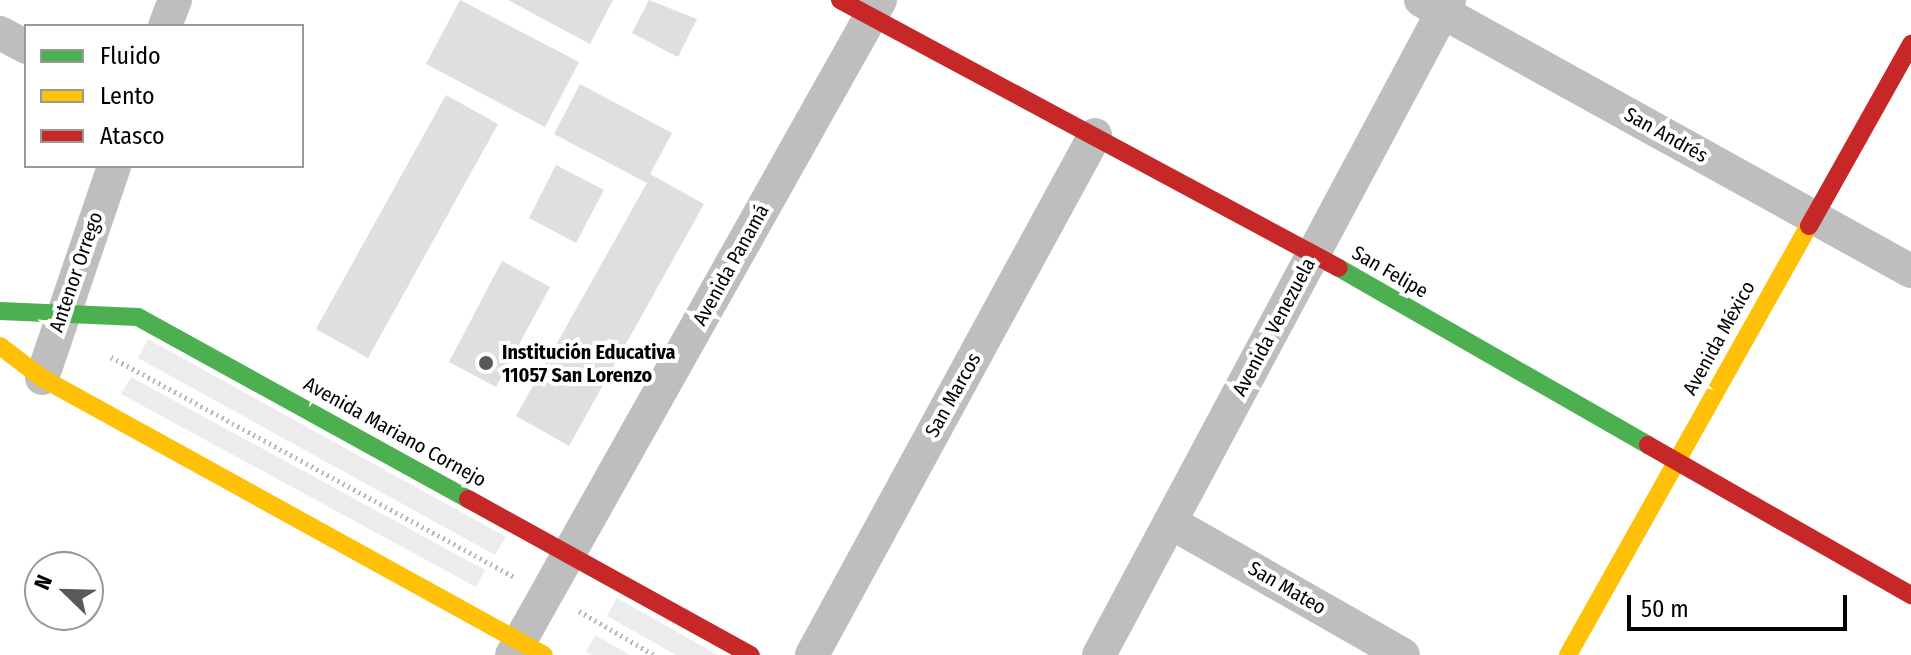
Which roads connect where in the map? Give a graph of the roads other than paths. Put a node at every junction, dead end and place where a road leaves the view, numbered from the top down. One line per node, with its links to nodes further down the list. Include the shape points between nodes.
1 (175, 0): 5 (street)
2 (840, 0): 4 (street, San Felipe)
3 (1437, 4): 11 (street, San Andrés); 12 (street, Avenida Venezuela)
4 (875, 8): 9 (street, San Felipe); 20 (street, Avenida Panamá)
5 (166, 24)
6 (0, 33): 8 (street)
7 (1911, 44): 11 (street, Avenida México)
8 (24, 46)
9 (1095, 135): 12 (street, San Felipe); 24 (street, San Marcos)
10 (113, 168): 15 (street, Antenor Orrego)
11 (1813, 217): 13 (street, San Andrés); 18 (street, Avenida México)
12 (1313, 253): 18 (street, San Felipe); 19 (street, Avenida Venezuela)
13 (1911, 271)
14 (0, 311): 15 (street, Avenida Mariano Cornejo)
15 (60, 314): 17 (street, Antenor Orrego); 20 (street, Avenida Mariano Cornejo, via 125,313 165,329)
16 (0, 346): 17 (street)
17 (42, 378): 22 (street)
18 (1675, 462): 21 (street, San Felipe); 27 (street, Avenida México)
19 (1170, 522): 25 (street, Avenida Venezuela); 26 (street, San Mateo)
20 (569, 554): 22 (street, Avenida Panamá); 23 (street, Avenida Mariano Cornejo)
21 (1911, 595)
22 (525, 651)
23 (751, 655)
24 (812, 655)
25 (1099, 655)
26 (1403, 655)
27 (1568, 655)

